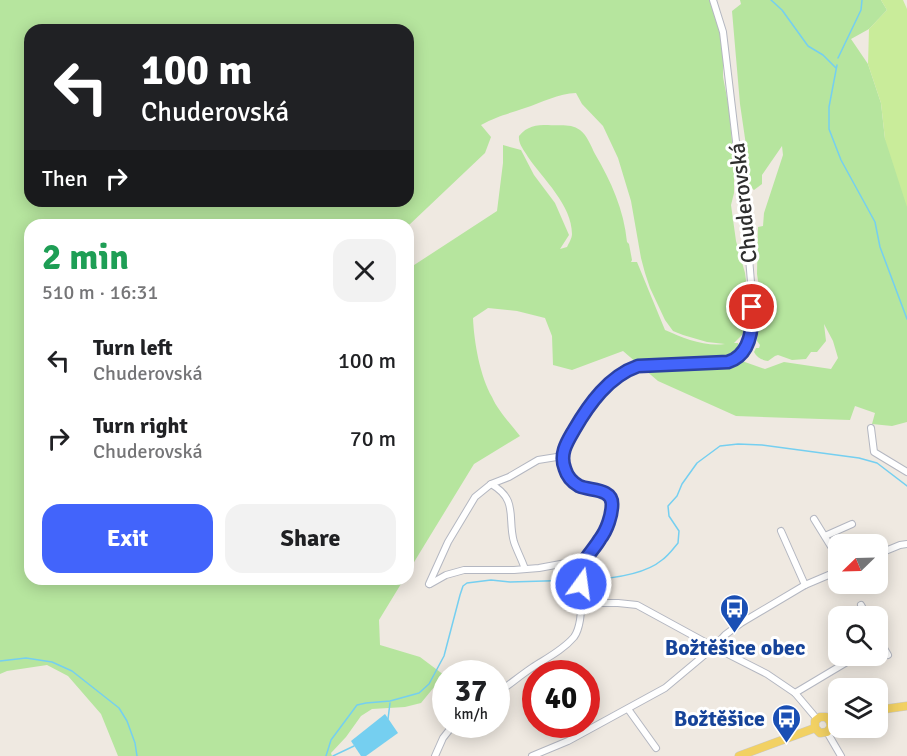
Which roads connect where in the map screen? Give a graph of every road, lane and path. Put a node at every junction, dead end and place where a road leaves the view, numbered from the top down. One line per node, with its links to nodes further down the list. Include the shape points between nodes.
1 (713, 0): 3 (street, Chuderovská, via 723,32 747,232 752,319 747,344 741,356 728,362 638,366 624,372 591,403)
2 (871, 428): 4 (street, via 874,452)
3 (562, 456): 5 (street, via 538,460); 13 (street, via 572,481 608,494 612,501 602,537)
4 (907, 472)
5 (491, 484): 14 (street, via 500,489 510,505 513,541); 14 (street, via 475,497 429,584 464,570)
6 (814, 519): 9 (street)
7 (852, 524): 9 (street)
8 (781, 531): 16 (street)
9 (825, 537): 10 (street)
10 (828, 542)
11 (907, 544): 12 (street)
12 (888, 550)
13 (581, 567): 14 (street, via 566,563); 17 (street)
14 (525, 569)
15 (828, 575): 16 (street)
16 (805, 585): 18 (street, via 741,624)
17 (581, 603): 18 (street, via 637,605); 20 (street, via 574,637)
18 (714, 647): 21 (street); 23 (street, via 665,688)
19 (840, 666): 21 (street)
20 (510, 684)
21 (795, 693): 25 (street)
22 (907, 706): 24 (main road)
23 (628, 709): 30 (street); 32 (street)
24 (888, 709)
25 (817, 719): 26 (main road); 27 (main road)
26 (828, 719)
27 (815, 728): 28 (main road, via 820,733); 33 (main road)
28 (827, 732): 34 (street)
29 (443, 738): 31 (street)
30 (656, 748)
31 (435, 756)
32 (532, 756)
33 (739, 756)
34 (841, 756)

